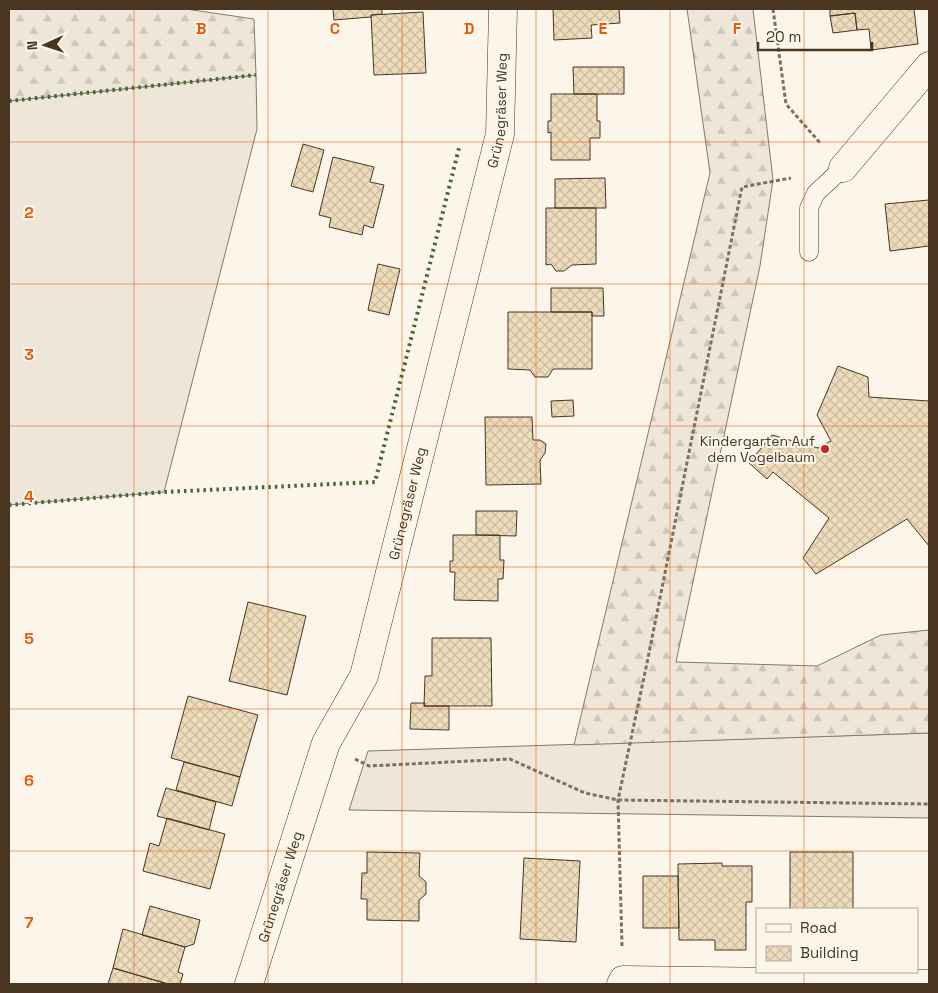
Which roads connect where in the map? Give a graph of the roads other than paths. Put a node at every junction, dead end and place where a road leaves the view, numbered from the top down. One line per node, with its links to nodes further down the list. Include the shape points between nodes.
1 (503, 9): 6 (street, Grünegräser Weg, via 500,134 364,676 326,743)
2 (929, 66): 3 (street)
3 (843, 168): 4 (lane, via 812,200)
4 (809, 252)
5 (622, 982): 7 (street)
6 (249, 984)
7 (929, 984)

